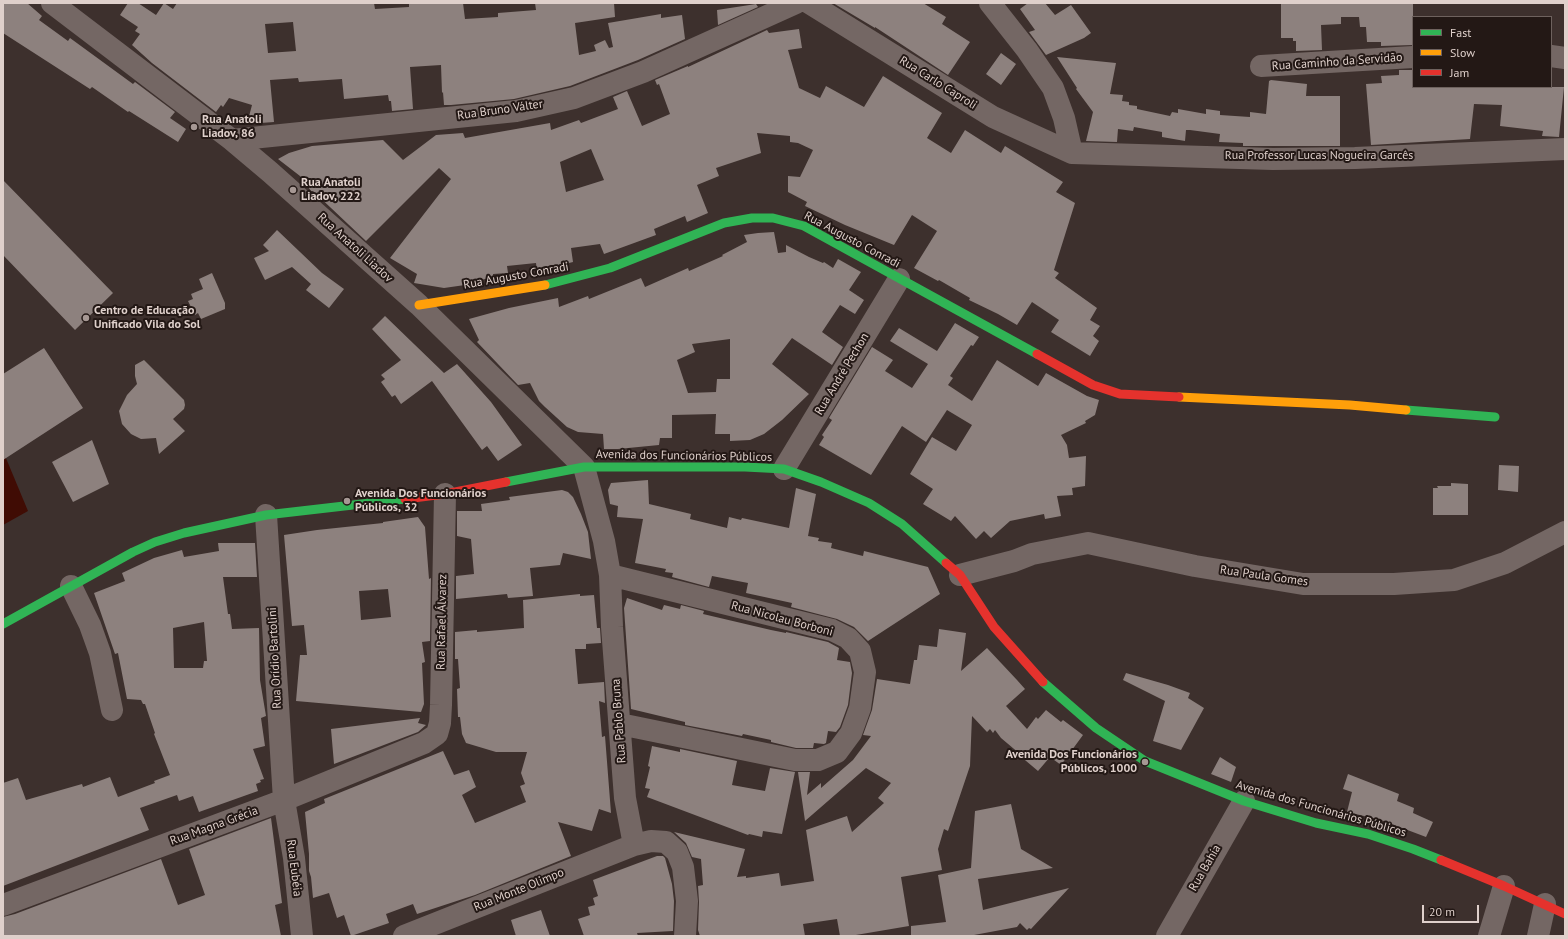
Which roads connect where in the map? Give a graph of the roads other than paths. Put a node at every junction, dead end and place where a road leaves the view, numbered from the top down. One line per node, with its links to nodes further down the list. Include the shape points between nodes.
1 (52, 3): 9 (street, Rua Anatoli Liadov)
2 (796, 3): 9 (street, Rua Bruno Válter, via 643,72 574,98 516,110)
3 (809, 3): 11 (street, Rua Carlo Caproli, via 993,117)
4 (990, 3): 11 (street, via 1027,50 1052,88 1064,118)
5 (1552, 56): 7 (street)
6 (1412, 57): 8 (street, Rua Caminho da Servidão)
7 (1565, 58)
8 (1261, 66)
9 (232, 140): 13 (street, Rua Anatoli Liadov)
10 (1565, 149): 11 (street, Rua Professor Lucas Nogueira Garcês, via 1273,159)
11 (1072, 153)
12 (899, 279): 13 (street, Rua Augusto Conradi, via 804,226 773,218 752,218 724,223 610,268 554,284); 14 (street, Rua Augusto Conradi, via 1093,385 1120,394 1350,405); 16 (street, Rua André Pechon)
13 (419, 305): 15 (street, Rua Anatoli Liadov)
14 (1495, 417)
15 (584, 467): 16 (street, Avenida dos Funcionários Públicos); 17 (street, Avenida dos Funcionários Públicos); 20 (street, Rua Pablo Bruna, via 604,541)
16 (784, 469): 21 (street, Avenida dos Funcionários Públicos, via 869,503 902,524)
17 (445, 494): 18 (street, Avenida dos Funcionários Públicos); 26 (street, Rua Rafael Álvarez, via 440,723 436,734)
18 (266, 515): 22 (street, Avenida dos Funcionários Públicos, via 155,542); 27 (street, Rua Orídio Bartolini)
19 (1565, 532): 21 (street, Rua Paula Gomes, via 1505,563 1454,580 1303,584 1195,566 1088,543 1032,554)
20 (610, 575): 25 (street, Rua Pablo Bruna); 25 (street, Rua Nicolau Borboni, via 832,630 848,638 860,651 865,672 860,708 851,733 837,752 818,760 795,760)
21 (960, 575): 28 (street, Avenida dos Funcionários Públicos, via 994,627 1042,681 1096,728 1145,760)
22 (71, 586): 23 (street, Avenida dos Funcionários Públicos); 24 (street, via 100,653)
23 (3, 624)
24 (112, 710)
25 (620, 724): 29 (street, Rua Pablo Bruna, via 625,798)
26 (424, 744): 27 (street, Rua Magna Grécia)
27 (284, 800): 32 (street, Rua Magna Grécia); 34 (street, Rua Eubéia, via 294,858)
28 (1244, 801): 30 (street, Avenida dos Funcionários Públicos, via 1316,823 1368,834); 37 (street, Rua Bahía)
29 (634, 845): 35 (street, Rua Monte Olimpo); 36 (street, via 651,841 666,842 677,852 683,867 687,901)
30 (1504, 886): 31 (street, Avenida dos Funcionários Públicos); 38 (street)
31 (1545, 904): 33 (street, Avenida dos Funcionários Públicos); 39 (street)
32 (3, 905)
33 (1565, 914)
34 (302, 936)
35 (404, 936)
36 (685, 936)
37 (1167, 936)
38 (1489, 936)
39 (1538, 936)

